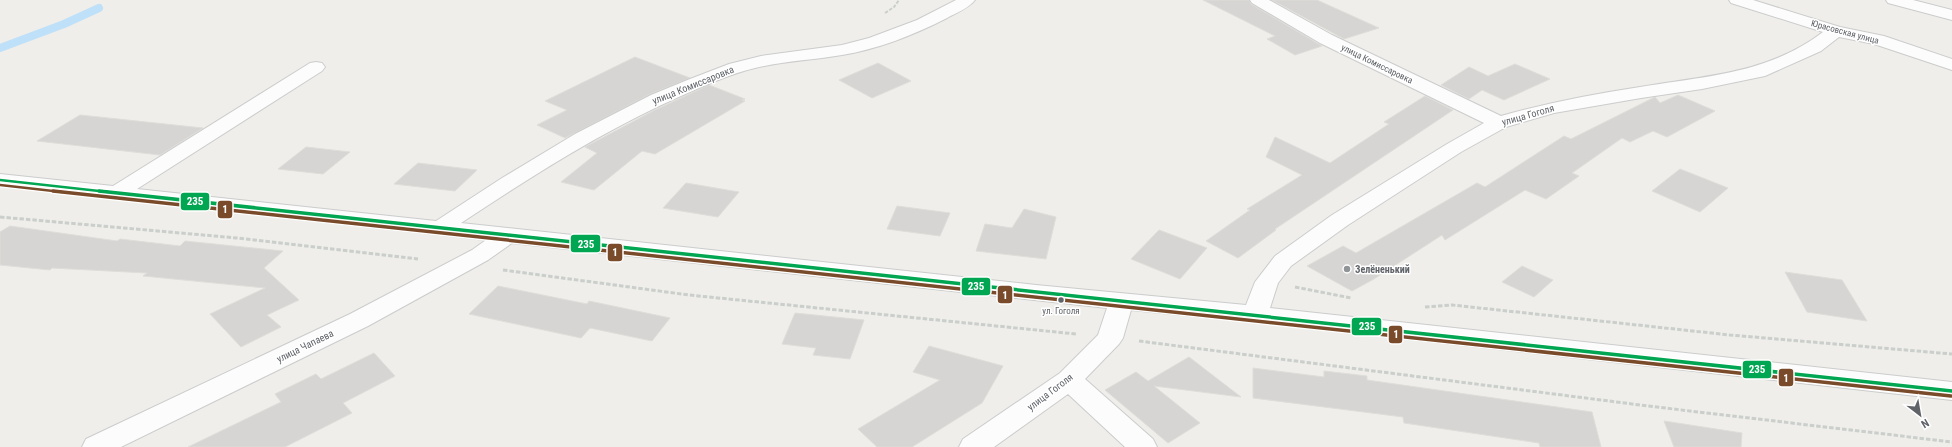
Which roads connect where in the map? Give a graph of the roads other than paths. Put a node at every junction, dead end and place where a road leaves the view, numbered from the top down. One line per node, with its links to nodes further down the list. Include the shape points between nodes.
1 (968, 0): 12 (street, улица Комиссаровка, via 917,26 870,43 760,60 733,68 648,103 577,142)
2 (1258, 0): 9 (street, улица Комиссаровка, via 1326,39)
3 (1737, 0): 6 (street, Юрасовская улица)
4 (1894, 0): 5 (street)
5 (1952, 15)
6 (1836, 31): 7 (street, Юрасовская улица, via 1878,40); 9 (street, улица Гоголя, via 1815,47 1759,72 1702,84 1551,108)
7 (1952, 65)
8 (316, 67): 11 (street)
9 (1499, 123): 15 (street, улица Гоголя, via 1454,148 1340,220 1283,261 1267,282)
10 (0, 180): 11 (street)
11 (116, 193): 12 (street)
12 (440, 228): 13 (street)
13 (508, 235): 14 (street); 18 (street, улица Чапаева, via 480,255 359,320)
14 (1121, 302): 15 (street); 16 (street, улица Гоголя, via 1110,338)
15 (1255, 314): 17 (street)
16 (1069, 380): 19 (street, улица Гоголя); 20 (street)
17 (1952, 391)
18 (96, 447)
19 (973, 447)
20 (1143, 447)

